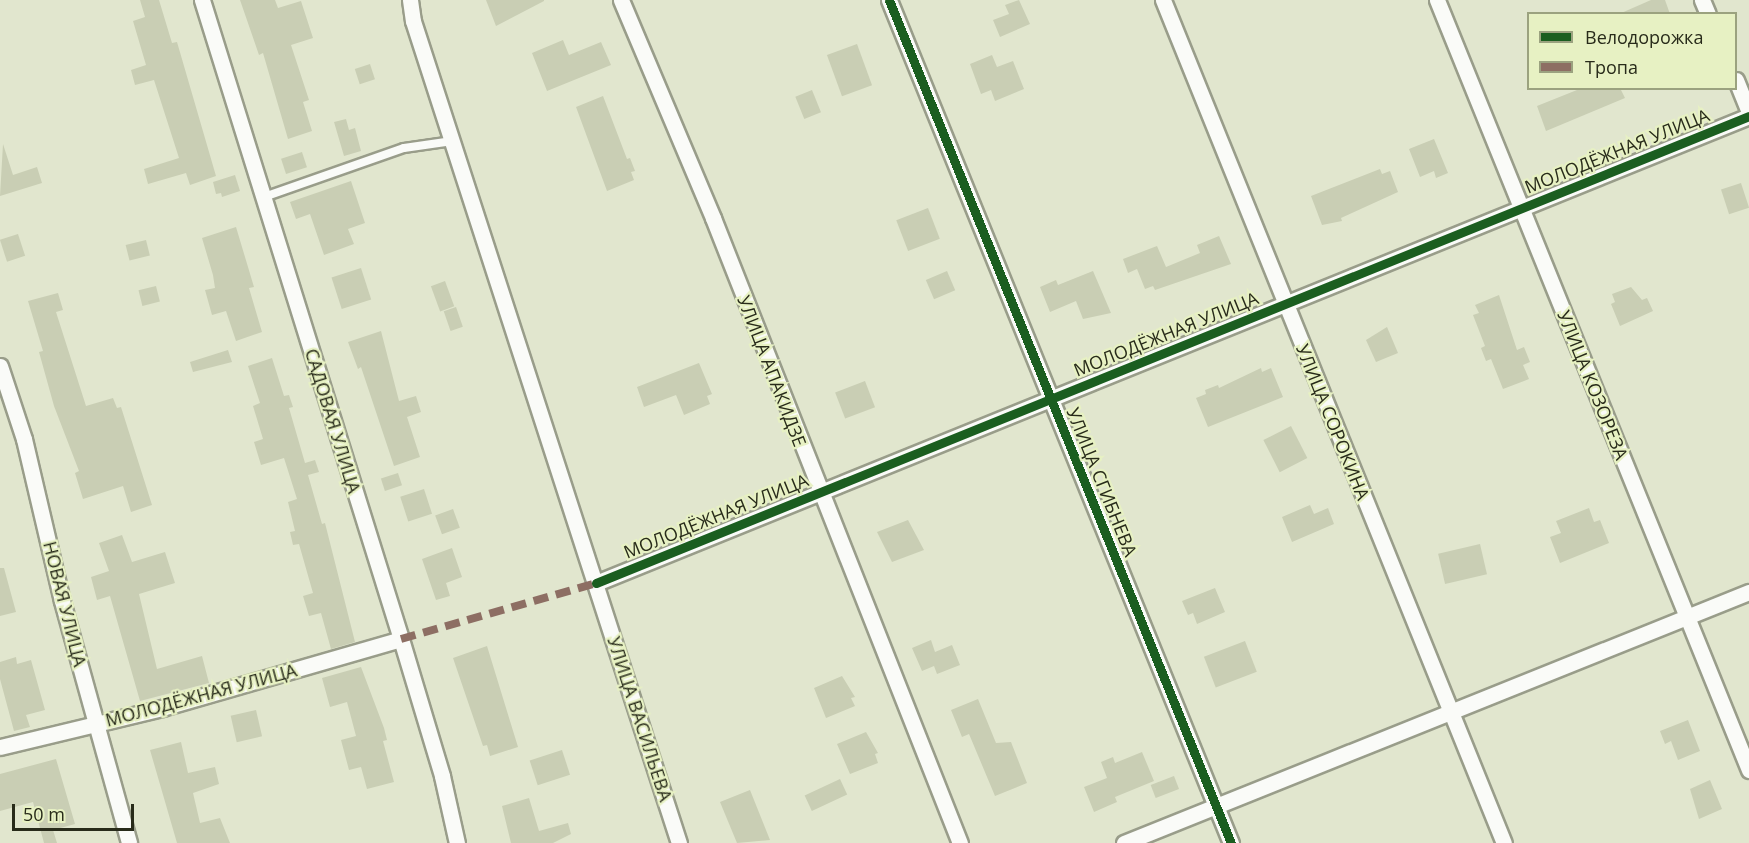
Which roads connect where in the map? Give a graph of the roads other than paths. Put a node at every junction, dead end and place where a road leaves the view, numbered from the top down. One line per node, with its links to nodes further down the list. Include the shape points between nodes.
1 (202, 0): 10 (street, САДОВАЯ УЛИЦА)
2 (410, 0): 9 (street, УЛИЦА ВАСИЛЬЕВА, via 412,21)
3 (621, 0): 15 (street, УЛИЦА АПАКИДЗЕ, via 713,218)
4 (889, 0): 14 (street, УЛИЦА СГИБНЕВА)
5 (1162, 0): 12 (street, УЛИЦА СОРОКИНА)
6 (1437, 0): 11 (street, УЛИЦА КОЗОРЕЗА)
7 (1737, 83): 8 (street)
8 (1749, 114): 11 (street, МОЛОДЁЖНАЯ УЛИЦА)
9 (452, 141): 10 (lane, via 404,148); 16 (street, УЛИЦА ВАСИЛЬЕВА)
10 (264, 198): 19 (street, САДОВАЯ УЛИЦА)
11 (1521, 208): 12 (street, МОЛОДЁЖНАЯ УЛИЦА); 18 (street, УЛИЦА КОЗОРЕЗА)
12 (1285, 303): 14 (street, МОЛОДЁЖНАЯ УЛИЦА); 20 (street, УЛИЦА СОРОКИНА)
13 (0, 366): 21 (street, НОВАЯ УЛИЦА, via 24,439)
14 (1051, 398): 15 (street, МОЛОДЁЖНАЯ УЛИЦА); 24 (street, УЛИЦА СГИБНЕВА)
15 (819, 491): 16 (street, МОЛОДЁЖНАЯ УЛИЦА); 28 (street, УЛИЦА АПАКИДЗЕ)
16 (598, 589): 27 (street, УЛИЦА ВАСИЛЬЕВА)
17 (1749, 592): 18 (street)
18 (1687, 617): 20 (street); 23 (street, УЛИЦА КОЗОРЕЗА)
19 (401, 639): 21 (street, МОЛОДЁЖНАЯ УЛИЦА, via 162,708); 26 (street, САДОВАЯ УЛИЦА, via 442,776)
20 (1451, 711): 24 (street); 31 (street, УЛИЦА СОРОКИНА)
21 (96, 723): 22 (street, МОЛОДЁЖНАЯ УЛИЦА); 25 (street, НОВАЯ УЛИЦА)
22 (0, 747)
23 (1749, 770)
24 (1216, 806): 29 (street); 30 (street, УЛИЦА СГИБНЕВА)
25 (129, 843)
26 (457, 843)
27 (679, 843)
28 (960, 843)
29 (1124, 843)
30 (1231, 843)
31 (1504, 843)

